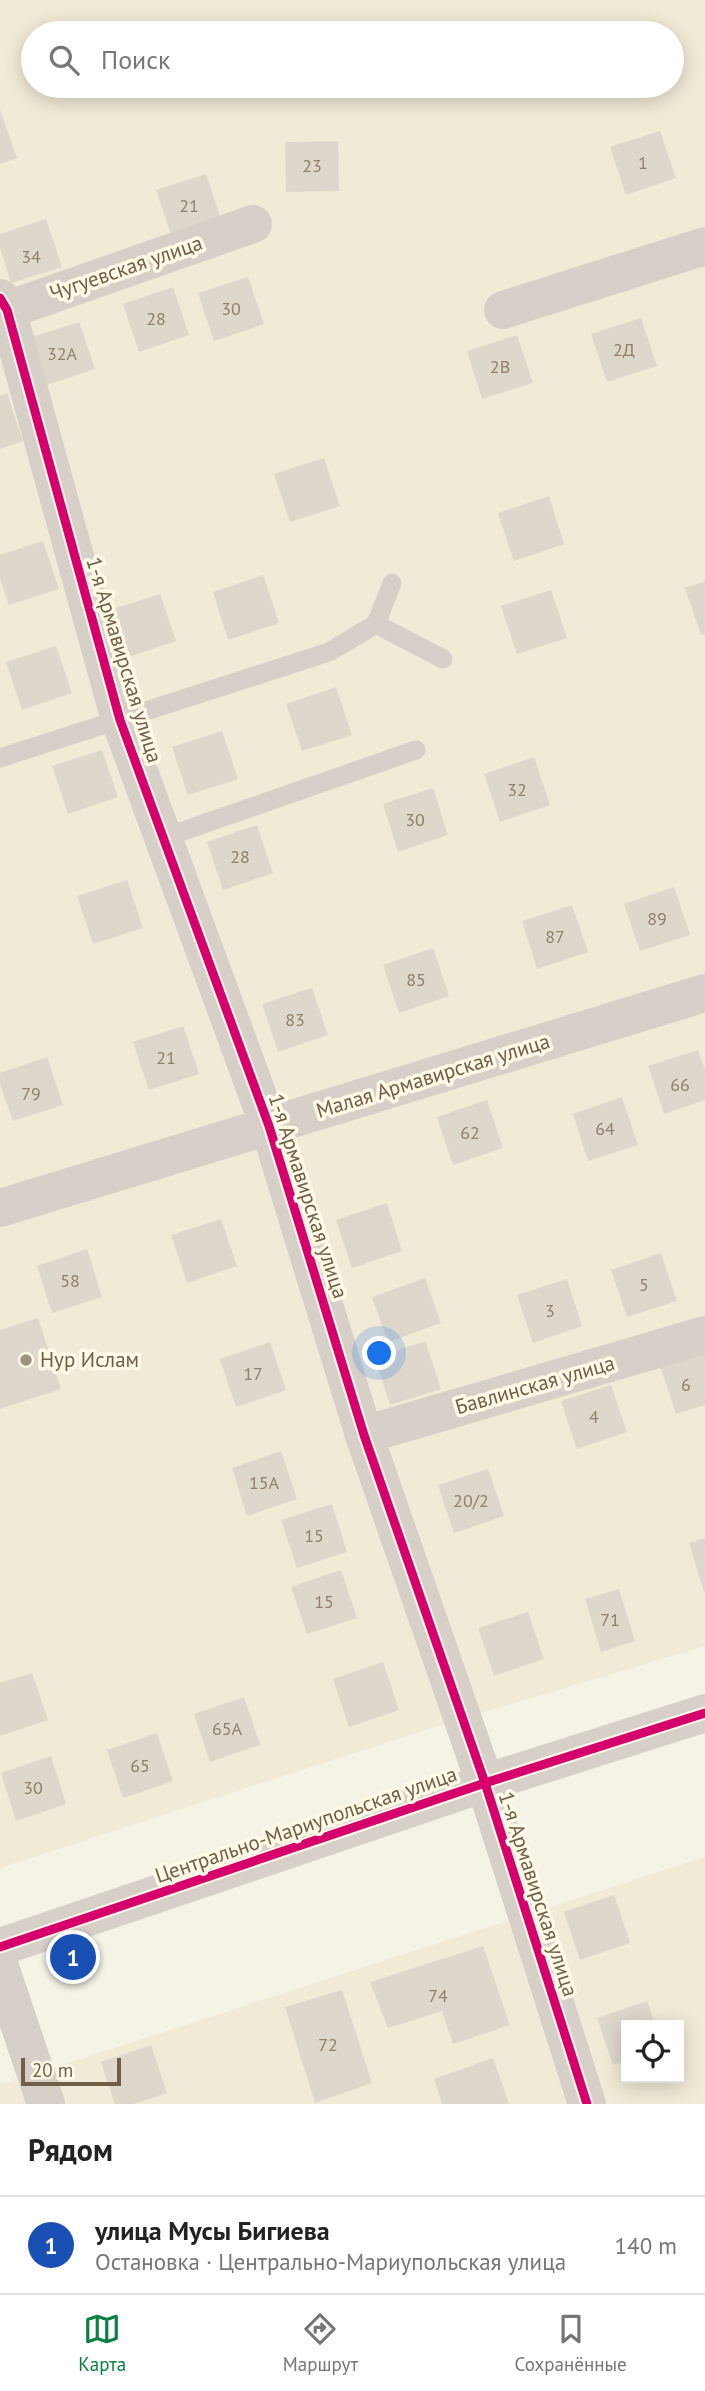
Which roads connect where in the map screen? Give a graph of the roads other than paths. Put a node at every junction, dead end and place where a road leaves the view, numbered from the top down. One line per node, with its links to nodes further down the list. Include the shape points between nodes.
1 (253, 224): 3 (street, Чугуевская улица)
2 (705, 246): 4 (street)
3 (2, 308): 8 (street, 1-я Армавирская улица)
4 (503, 310)
5 (392, 583): 6 (lane)
6 (376, 624): 7 (lane); 8 (lane, via 329,652)
7 (443, 659)
8 (120, 720): 10 (lane); 11 (street, 1-я Армавирская улица)
9 (416, 750): 11 (lane)
10 (0, 758)
11 (163, 838): 13 (street, 1-я Армавирская улица)
12 (705, 993): 13 (street, Малая Армавирская улица)
13 (269, 1126): 14 (street, Малая Армавирская улица); 16 (street, 1-я Армавирская улица)
14 (0, 1208)
15 (705, 1335): 16 (street, Бавлинская улица)
16 (364, 1435): 18 (street, 1-я Армавирская улица)
17 (705, 1713): 18 (street, Центрально-Мариупольская улица)
18 (485, 1783): 19 (street, Центрально-Мариупольская улица); 22 (street, 1-я Армавирская улица)
19 (0, 1947)
20 (0, 1968): 21 (street)
21 (46, 2104)
22 (587, 2104)

